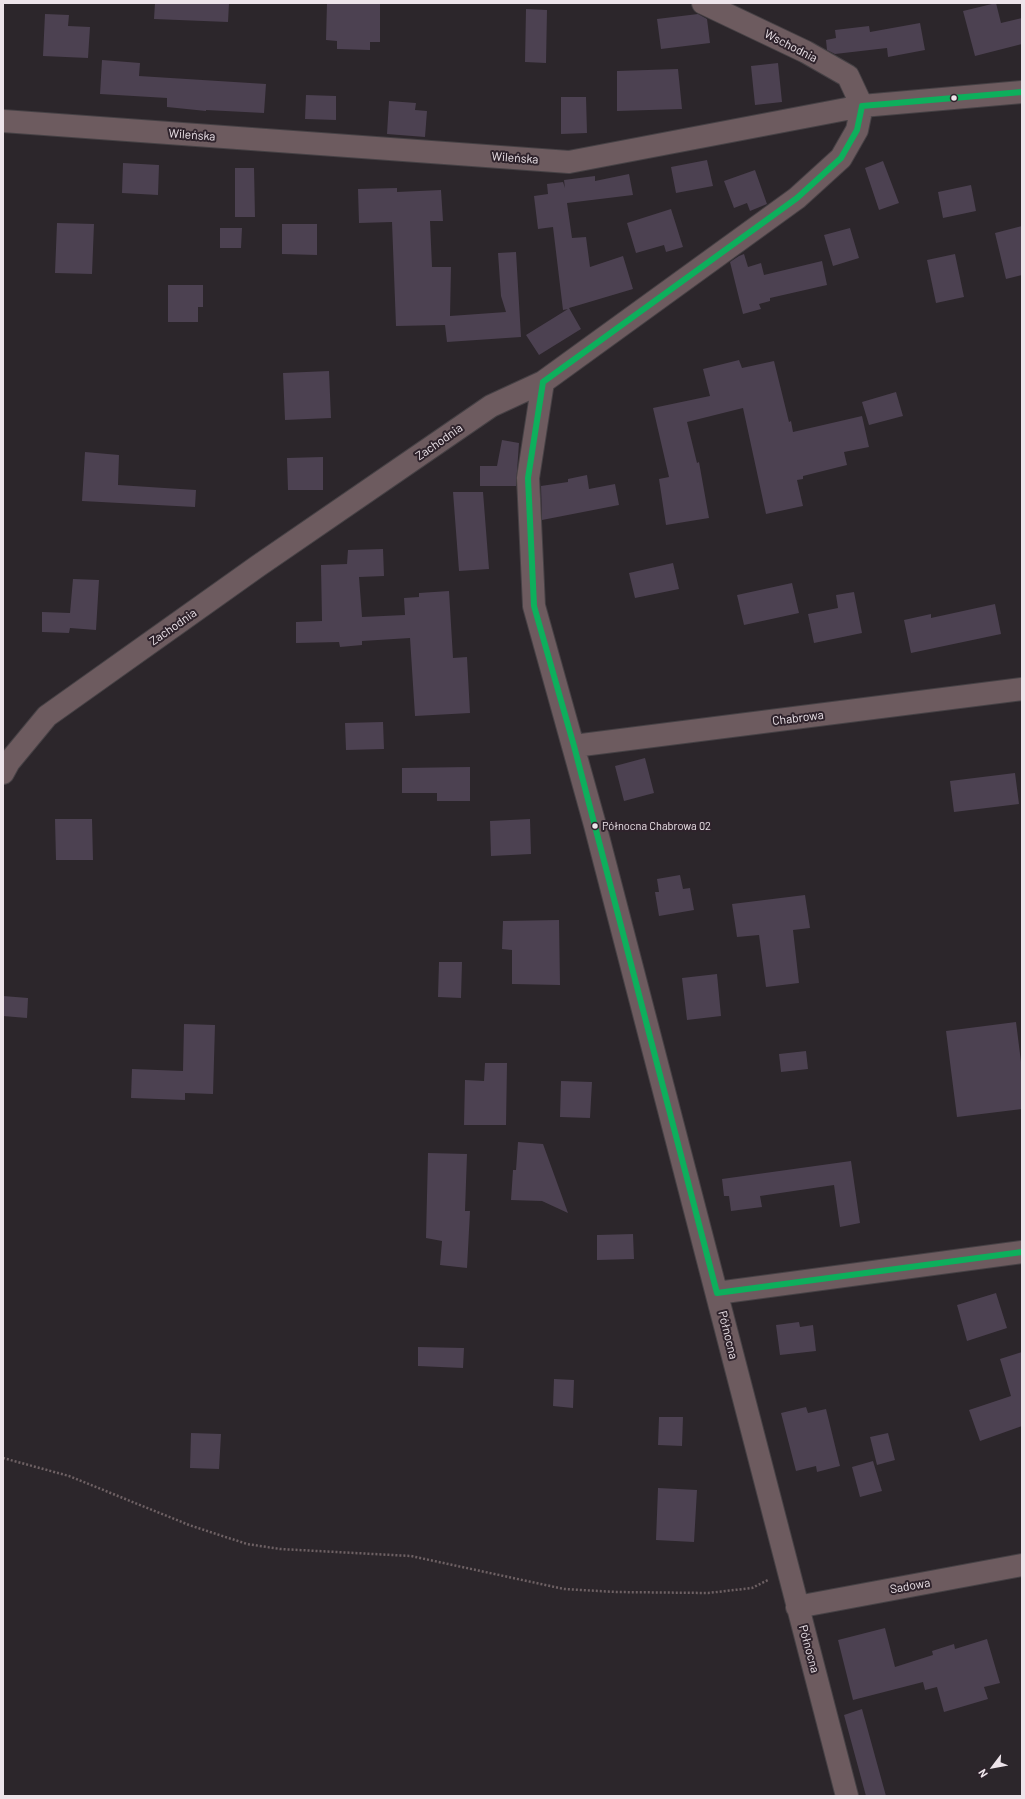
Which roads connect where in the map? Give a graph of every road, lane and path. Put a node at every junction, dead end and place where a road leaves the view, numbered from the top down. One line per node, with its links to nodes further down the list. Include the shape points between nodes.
1 (703, 3): 3 (street, Wschodnia, via 806,52 848,76)
2 (1022, 92): 3 (street, Wileńska)
3 (862, 106): 4 (street, Wileńska, via 569,162); 5 (street, Zachodnia, via 857,130 841,158 797,198)
4 (3, 121)
5 (543, 382): 7 (street, Północna, via 528,478 534,606); 8 (street, Zachodnia, via 491,406 258,566 47,716)
6 (1022, 689): 7 (street, Chabrowa)
7 (574, 746): 10 (street, Północna)
8 (3, 773)
9 (1022, 1252): 10 (street)
10 (717, 1294): 13 (street, Północna)
11 (3, 1458): 13 (path, via 69,1476 189,1524 247,1544 280,1549 410,1556 564,1589 616,1592 708,1593 752,1588)
12 (1022, 1565): 14 (street, Sadowa)
13 (788, 1571): 14 (street, Północna)
14 (797, 1606): 15 (street, Północna)
15 (847, 1796)

